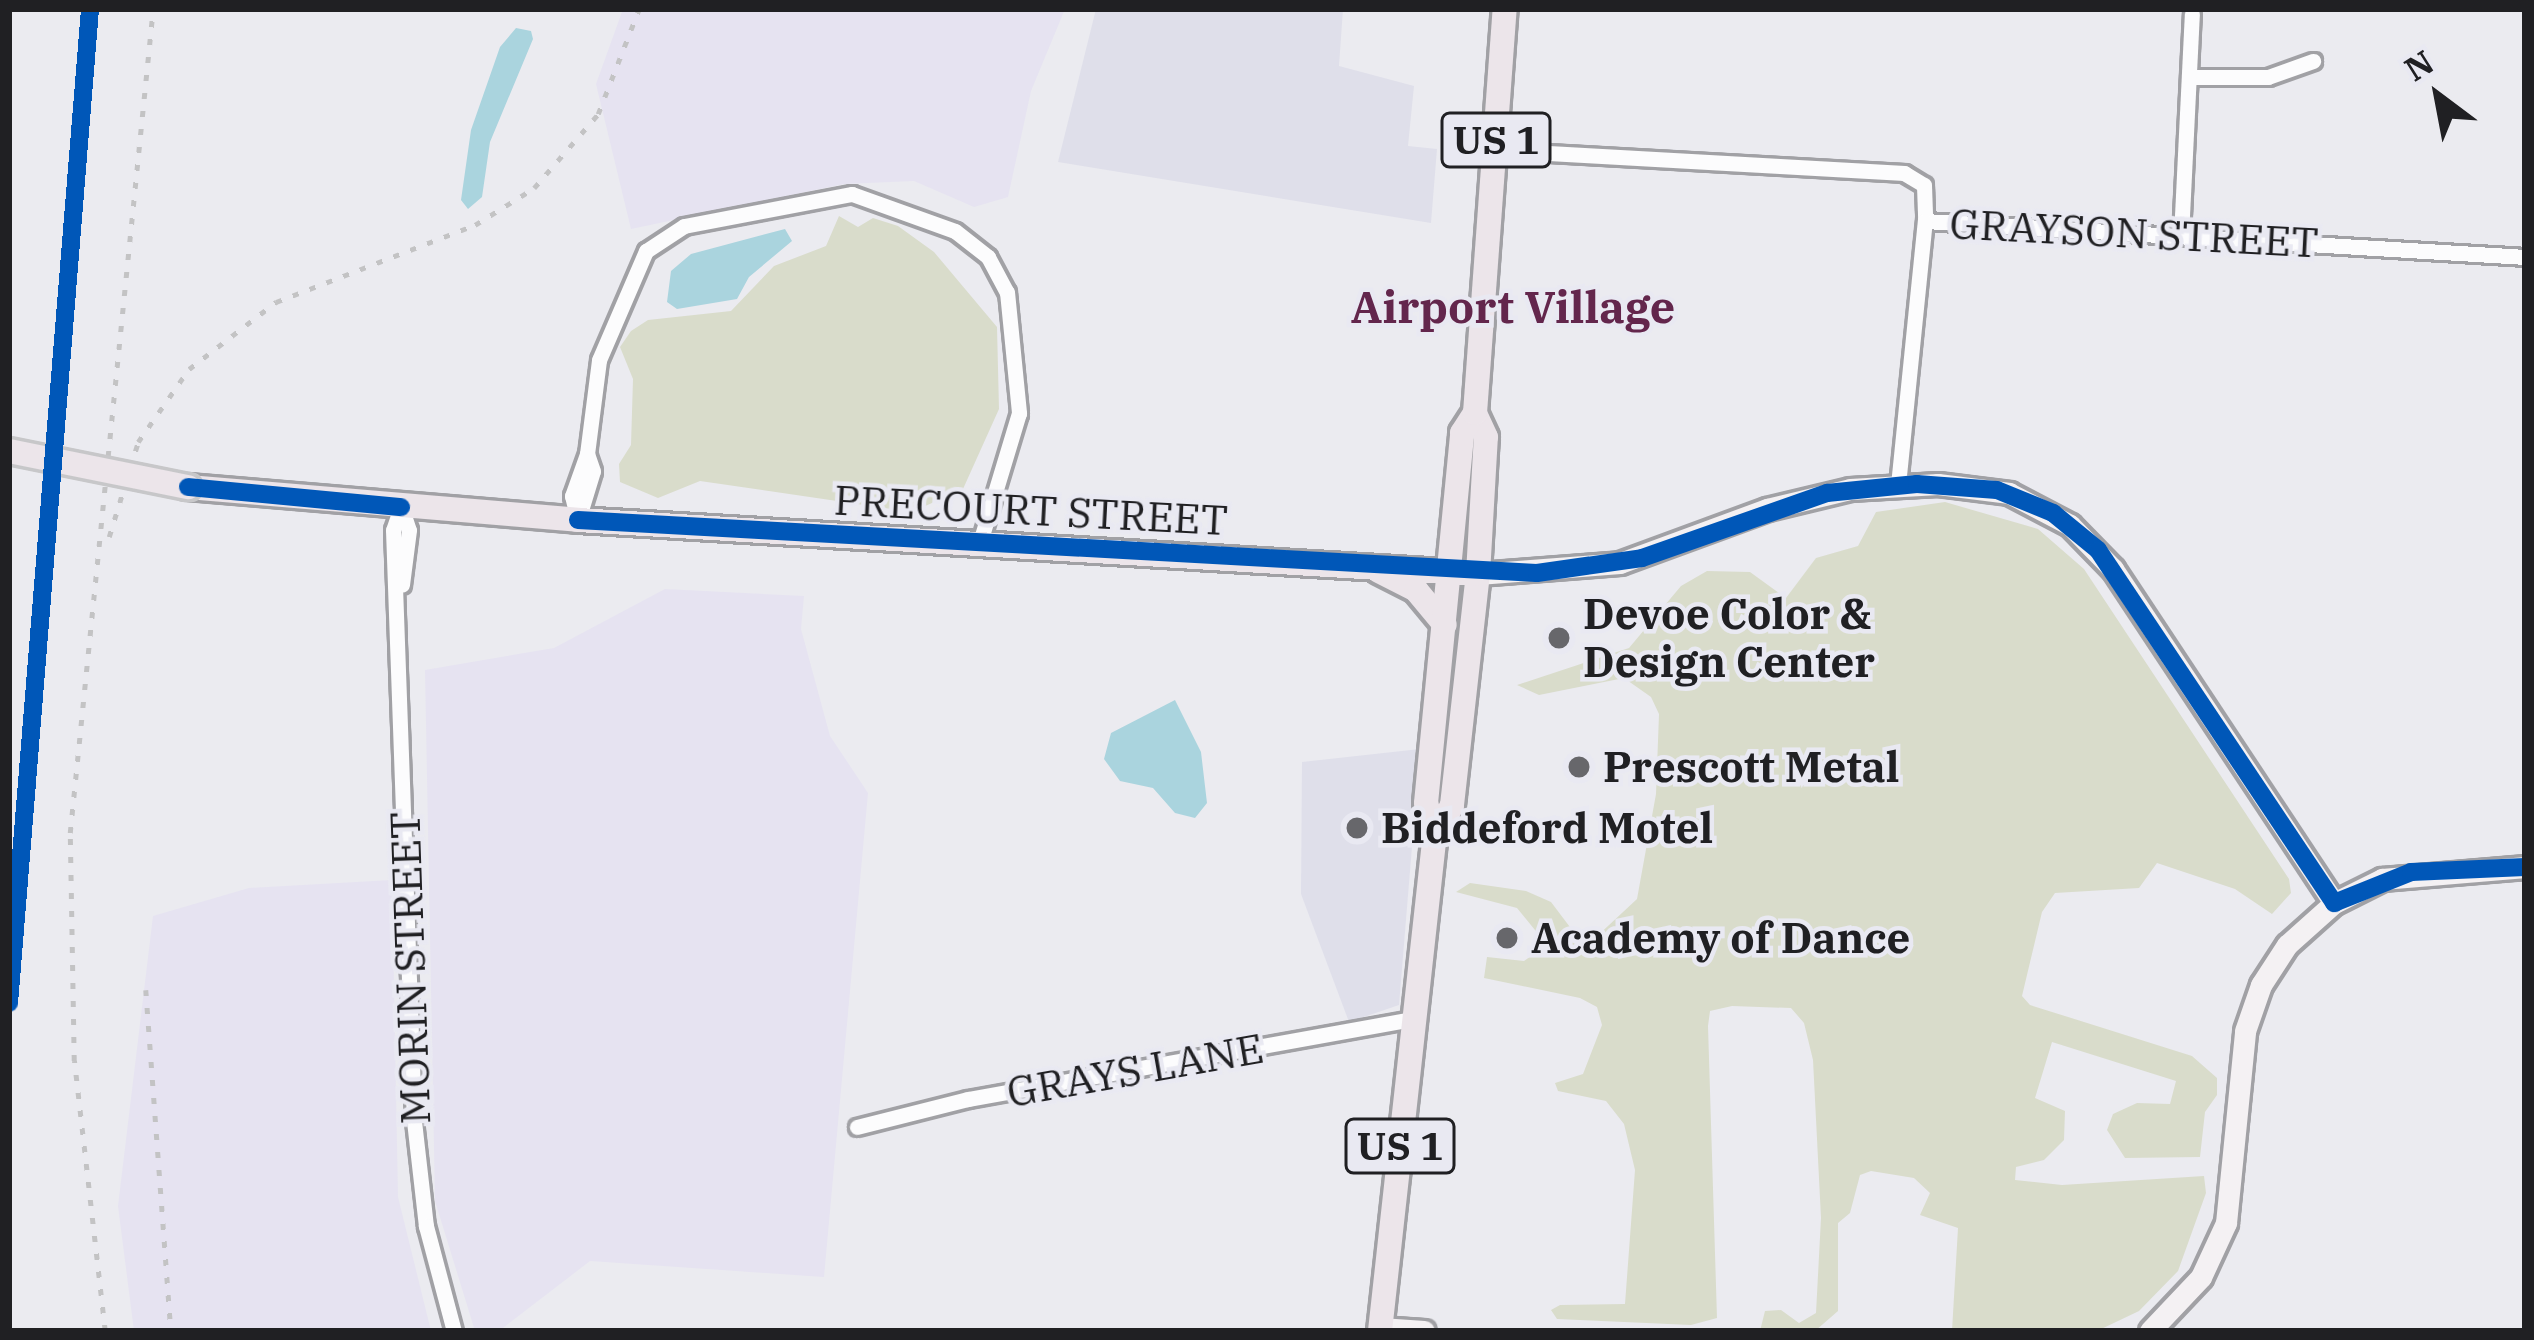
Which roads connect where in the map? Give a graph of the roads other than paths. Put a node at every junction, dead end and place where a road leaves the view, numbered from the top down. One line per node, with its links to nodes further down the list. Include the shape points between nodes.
1 (1505, 9): 5 (main road, US 1)
2 (2192, 14): 4 (street)
3 (2313, 61): 4 (street, via 2268,77)
4 (2189, 77): 7 (street)
5 (1495, 150): 6 (street, GRAYSON STREET, via 1904,173 1924,185); 9 (main road, US 1)
6 (1924, 221): 7 (street, GRAYSON STREET); 11 (street)
7 (2181, 236): 8 (street, GRAYSON STREET)
8 (2525, 257)
9 (1474, 413): 16 (main road, US 1, via 1462,433); 17 (main road, US 1, via 1486,437)
10 (9, 452): 12 (main road, PRECOURT STREET, bridge, via 188,488)
11 (1898, 485): 17 (street, via 1808,497 1620,563); 21 (street, via 1996,490 2040,506 2085,537)
12 (401, 507): 13 (main road, PRECOURT STREET); 25 (street, MORIN STREET, via 393,530 417,1163)
13 (578, 520): 14 (main road, PRECOURT STREET); 14 (street, via 572,496 607,334 658,238 812,196 878,199 976,245 1007,292 1019,413)
14 (980, 542): 15 (main road, PRECOURT STREET)
15 (1372, 567): 16 (main road, PRECOURT STREET); 18 (main road, via 1416,590)
16 (1451, 572): 17 (main road, PRECOURT STREET); 18 (main road, US 1)
17 (1478, 574): 19 (main road, US 1, via 1452,805)
18 (1444, 625): 19 (main road, US 1, via 1426,803)
19 (1435, 836): 22 (main road, US 1)
20 (2525, 867): 21 (street, via 2411,872)
21 (2334, 903): 27 (street, via 2287,944 2258,991 2242,1048 2226,1223 2201,1277)
22 (1414, 1019): 23 (street, GRAYS LANE, via 968,1099); 24 (main road, US 1)
23 (857, 1127)
24 (1380, 1330): 26 (street)
25 (454, 1331)
26 (1424, 1331)
27 (2150, 1331)

